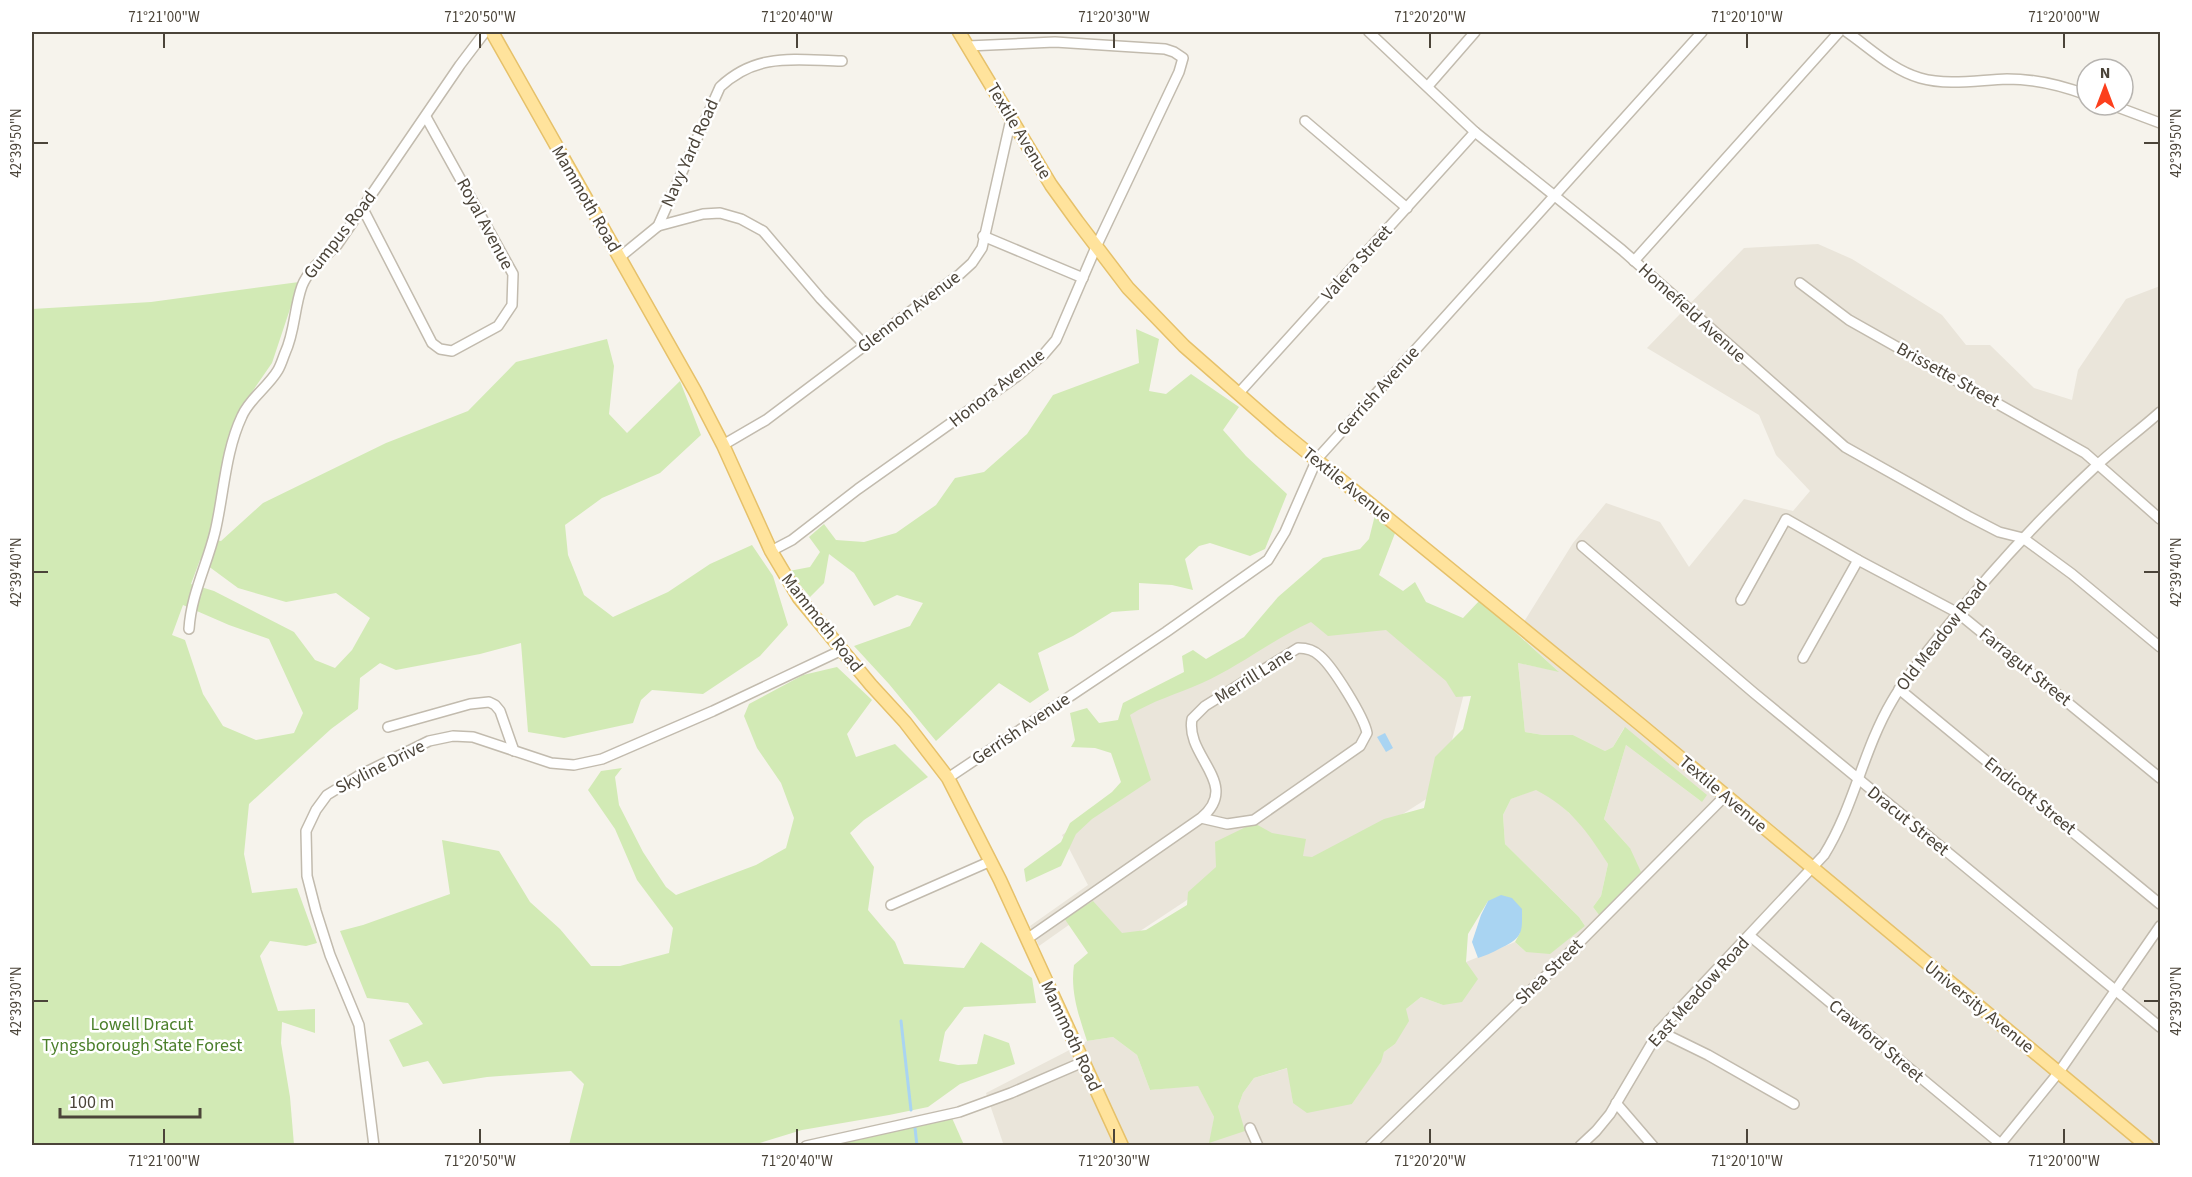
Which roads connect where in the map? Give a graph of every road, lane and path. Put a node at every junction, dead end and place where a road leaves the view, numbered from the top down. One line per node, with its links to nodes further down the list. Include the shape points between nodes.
1 (485, 32): 14 (street, Gumpus Road)
2 (492, 32): 25 (main road, Mammoth Road)
3 (959, 32): 9 (main road, Textile Avenue)
4 (1369, 32): 11 (street, Homefield Avenue)
5 (1475, 32): 11 (street)
6 (1702, 32): 19 (street, Gerrish Avenue)
7 (1839, 32): 26 (street)
8 (1847, 32): 12 (street, via 1892,64 1923,78 2036,80)
9 (968, 46): 15 (main road, Textile Avenue); 24 (street, Honora Avenue, via 1055,42 1165,49 1182,57 1179,72)
10 (842, 61): 22 (street, Navy Yard Road, via 764,61 728,79 720,87)
11 (1428, 87): 18 (street, Homefield Avenue)
12 (2075, 91)
13 (2135, 114): 17 (street)
14 (426, 117): 21 (street, Gumpus Road); 21 (street, Royal Avenue, via 513,274 512,305 498,326 452,351 432,343)
15 (1011, 119): 23 (street, Glennon Avenue); 24 (main road, Textile Avenue, via 1051,185)
16 (1305, 121): 20 (street)
17 (2160, 123)
18 (1475, 132): 19 (street, Homefield Avenue); 20 (street, Valera Street)
19 (1553, 196): 26 (street, Homefield Avenue); 33 (street, Gerrish Avenue)
20 (1407, 208): 30 (street, Valera Street)
21 (363, 209): 42 (street, Gumpus Road, via 302,284 278,371 242,415 213,541 196,586)
22 (658, 226): 25 (street, Navy Yard Road); 29 (street, via 720,213 763,231)
23 (983, 236): 27 (street); 29 (street, Glennon Avenue, via 982,248 972,263)
24 (1096, 247): 27 (street, Honora Avenue); 30 (main road, Textile Avenue, via 1168,332)
25 (620, 257): 32 (main road, Mammoth Road)
26 (1634, 261): 36 (street, Homefield Avenue, via 1845,447 1999,532)
27 (1083, 278): 38 (street, Honora Avenue, via 1056,340 1034,363 792,540)
28 (1800, 283): 34 (street, Brissette Street, via 1850,320 2085,453)
29 (865, 345): 32 (street, Glennon Avenue, via 766,420)
30 (1238, 394): 33 (main road, Textile Avenue)
31 (2160, 412): 34 (street, Old Meadow Road)
32 (723, 445): 38 (main road, Mammoth Road)
33 (1317, 459): 49 (street, Gerrish Avenue, via 1285,532 1268,560); 52 (main road, Textile Avenue)
34 (2097, 465): 35 (street, Brissette Street); 36 (street, Old Meadow Road)
35 (2160, 519)
36 (2023, 538): 41 (street, Old Meadow Road); 43 (street, Homefield Avenue)
37 (1582, 546): 51 (street, Dracut Street)
38 (771, 551): 44 (main road, Mammoth Road, via 799,598)
39 (1858, 560): 40 (street, Farragut Street, via 1786,519); 41 (street, Farragut Street); 45 (street)
40 (1741, 600)
41 (1958, 614): 46 (street, Old Meadow Road); 50 (street, Farragut Street)
42 (189, 629)
43 (2160, 647)
44 (843, 650): 48 (street, Skyline Drive, via 602,759 574,765 551,763); 49 (main road, Mammoth Road)
45 (1803, 658)
46 (1899, 689): 51 (street, Old Meadow Road, via 1879,725); 57 (street, Endicott Street)
47 (388, 727): 48 (street, via 489,702 500,711)
48 (514, 751): 71 (street, Skyline Drive, via 473,737 429,741 327,795 306,831 307,876 316,911 359,1025)
49 (948, 778): 54 (main road, Mammoth Road)
50 (2160, 778)
51 (1858, 779): 55 (street, Old Meadow Road, via 1840,828); 62 (street, Dracut Street)
52 (1725, 796): 55 (main road, Textile Avenue); 75 (street, Shea Street)
53 (1201, 818): 53 (street, Merrill Lane, via 1227,824 1254,820 1353,752 1364,740 1367,733 1363,719 1327,663 1315,652 1298,648 1205,706 1192,719 1195,741 1217,792 1214,803); 61 (street, Merrill Lane)
54 (991, 861): 58 (street); 61 (main road, Mammoth Road)
55 (1812, 868): 56 (street, Old Meadow Road); 66 (main road, University Avenue)
56 (1783, 901): 60 (street, East Meadow Road)
57 (2160, 904)
58 (891, 906)
59 (2160, 926): 62 (street)
60 (1750, 936): 64 (street, East Meadow Road); 70 (street, Crawford Street)
61 (1027, 939): 65 (main road, Mammoth Road)
62 (2116, 991): 63 (street, Dracut Street); 66 (street)
63 (2160, 1027)
64 (1659, 1031): 67 (street, East Meadow Road); 68 (street)
65 (1083, 1062): 72 (street, via 959,1112); 73 (main road, Mammoth Road)
66 (2059, 1072): 70 (street); 78 (main road, University Avenue)
67 (1616, 1104): 76 (street, East Meadow Road); 77 (street)
68 (1794, 1104)
69 (1250, 1128): 74 (street)
70 (2001, 1145)
71 (374, 1146)
72 (806, 1146)
73 (1122, 1146)
74 (1258, 1146)
75 (1370, 1146)
76 (1580, 1146)
77 (1653, 1146)
78 (2147, 1146)

